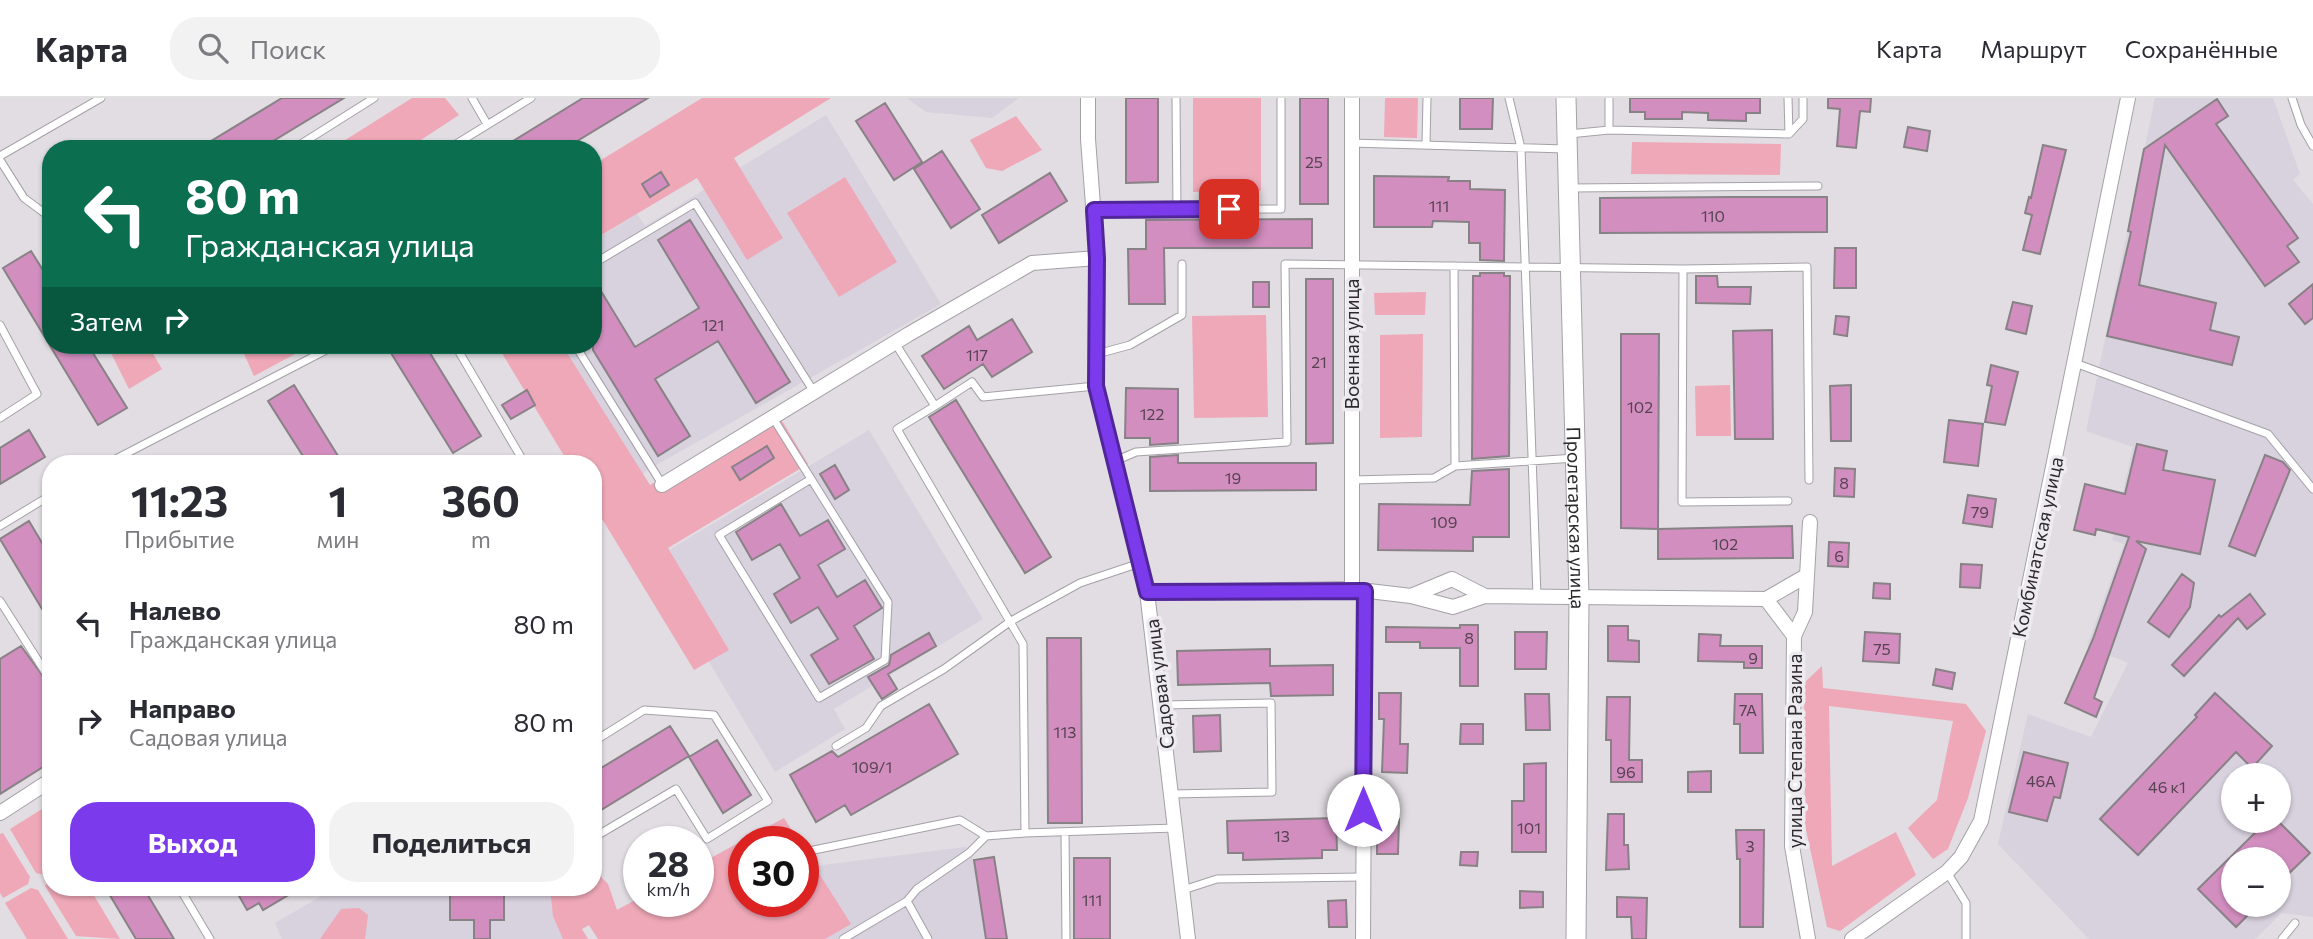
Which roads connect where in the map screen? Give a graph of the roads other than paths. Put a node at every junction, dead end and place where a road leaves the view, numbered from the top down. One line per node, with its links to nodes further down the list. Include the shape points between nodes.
1 (101, 98): 27 (lane)
2 (374, 98): 20 (lane)
3 (472, 98): 17 (lane)
4 (531, 98): 17 (lane)
5 (1088, 98): 30 (street, Садовая улица)
6 (1176, 98): 31 (lane)
7 (1281, 98): 31 (lane, via 1281,209)
8 (1352, 98): 23 (street, Военная улица)
9 (1427, 98): 24 (lane)
10 (1509, 98): 26 (lane)
11 (1566, 98): 22 (street, Пролетарская улица)
12 (1609, 98): 18 (lane)
13 (1788, 98): 19 (lane)
14 (1803, 98): 19 (lane, via 1803,119)
15 (2128, 98): 47 (street, Комбинатская улица)
16 (2292, 98): 25 (lane)
17 (487, 124): 21 (lane)
18 (1609, 130): 19 (lane); 22 (lane)
19 (1789, 134)
20 (307, 140)
21 (462, 140)
22 (1569, 142): 26 (lane); 29 (street, Пролетарская улица)
23 (1351, 144): 24 (lane); 35 (street, Военная улица)
24 (1426, 145): 26 (lane)
25 (2313, 146)
26 (1521, 148): 38 (lane)
27 (0, 158): 32 (lane, via 24,198)
28 (1818, 186): 29 (lane)
29 (1568, 188): 39 (street, Пролетарская улица)
30 (1094, 210): 31 (lane); 33 (street, Садовая улица)
31 (1177, 210)
32 (42, 211)
33 (1097, 258): 42 (street, via 1032,263); 46 (street, Садовая улица)
34 (602, 259): 49 (lane, via 695,203)
35 (1350, 263): 37 (lane); 56 (lane, via 1285,264 1287,442 1136,452); 60 (street, Военная улица)
36 (1182, 264): 46 (lane, via 1182,315 1130,345)
37 (1454, 266): 38 (lane); 58 (lane)
38 (1527, 267): 39 (lane); 57 (lane)
39 (1572, 268): 40 (lane); 55 (street, Пролетарская улица)
40 (1683, 269): 61 (lane, via 1807,267); 65 (lane, via 1682,502)
41 (0, 326): 52 (lane, via 37,394)
42 (895, 343): 49 (street); 50 (lane)
43 (319, 354): 53 (lane)
44 (460, 354): 54 (lane)
45 (581, 354): 62 (lane)
46 (1096, 355): 48 (street, Садовая улица)
47 (2075, 363): 63 (lane, via 2268,434); 93 (street, Комбинатская улица, via 1981,821)
48 (1096, 386): 50 (lane, via 983,397 972,382); 56 (street, Садовая улица)
49 (815, 393): 51 (street)
50 (935, 406): 78 (lane, via 897,429)
51 (772, 417): 59 (lane); 62 (street)
52 (0, 418)
53 (123, 455)
54 (520, 455)
55 (1576, 458): 57 (lane); 75 (street, Пролетарская улица)
56 (1115, 461): 68 (street, Садовая улица)
57 (1532, 461): 58 (lane); 74 (lane)
58 (1455, 466): 60 (lane, via 1434,478)
59 (811, 479): 59 (lane, via 888,602 885,660 819,698 719,535)
60 (1352, 480): 70 (street, Военная улица)
61 (1809, 480)
62 (662, 485)
63 (2313, 489)
64 (42, 500): 67 (lane)
65 (1788, 501)
66 (1810, 522): 69 (street, улица Степана Разина)
67 (0, 526)
68 (1140, 563): 71 (street, Садовая улица); 78 (lane, via 1080,583)
69 (1806, 576): 76 (street); 79 (street, улица Степана Разина, via 1805,612)
70 (1358, 590): 71 (street); 72 (street); 94 (street, Военная улица)
71 (1147, 592): 81 (street, Садовая улица)
72 (1411, 596): 73 (street, via 1453,607); 73 (street, via 1452,579)
73 (1485, 596): 74 (street)
74 (1537, 597): 75 (street)
75 (1579, 599): 76 (street); 105 (street, Пролетарская улица)
76 (1766, 599): 79 (street)
77 (0, 601): 80 (lane)
78 (1011, 621): 83 (lane, via 944,669 881,706 866,729); 90 (lane, via 1023,643)
79 (1794, 636): 106 (street, улица Степана Разина, via 1792,846)
80 (42, 667)
81 (1162, 705): 85 (street, Садовая улица); 85 (lane, via 1271,703 1272,792)
82 (602, 736): 89 (lane, via 645,710 714,715 768,801 707,839 676,789)
83 (836, 746)
84 (42, 786): 86 (street)
85 (1171, 794): 87 (street, Садовая улица)
86 (0, 813)
87 (1175, 828): 88 (lane); 95 (street, Садовая улица)
88 (1065, 832): 90 (lane); 102 (lane)
89 (602, 833)
90 (1025, 834): 91 (lane)
91 (986, 836): 92 (lane, via 960,820); 97 (lane)
92 (819, 849)
93 (1947, 872): 107 (street, Комбинатская улица); 108 (lane, via 1966,903)
94 (1363, 877): 95 (lane, via 1217,878); 104 (street, Военная улица)
95 (1182, 891): 103 (street, Садовая улица)
96 (184, 896): 99 (lane)
97 (907, 901): 100 (lane); 101 (lane)
98 (2295, 923): 109 (lane)
99 (210, 939)
100 (843, 939)
101 (928, 939)
102 (1066, 939)
103 (1188, 939)
104 (1363, 939)
105 (1576, 939)
106 (1808, 939)
107 (1852, 939)
108 (1966, 939)
109 (2282, 939)

